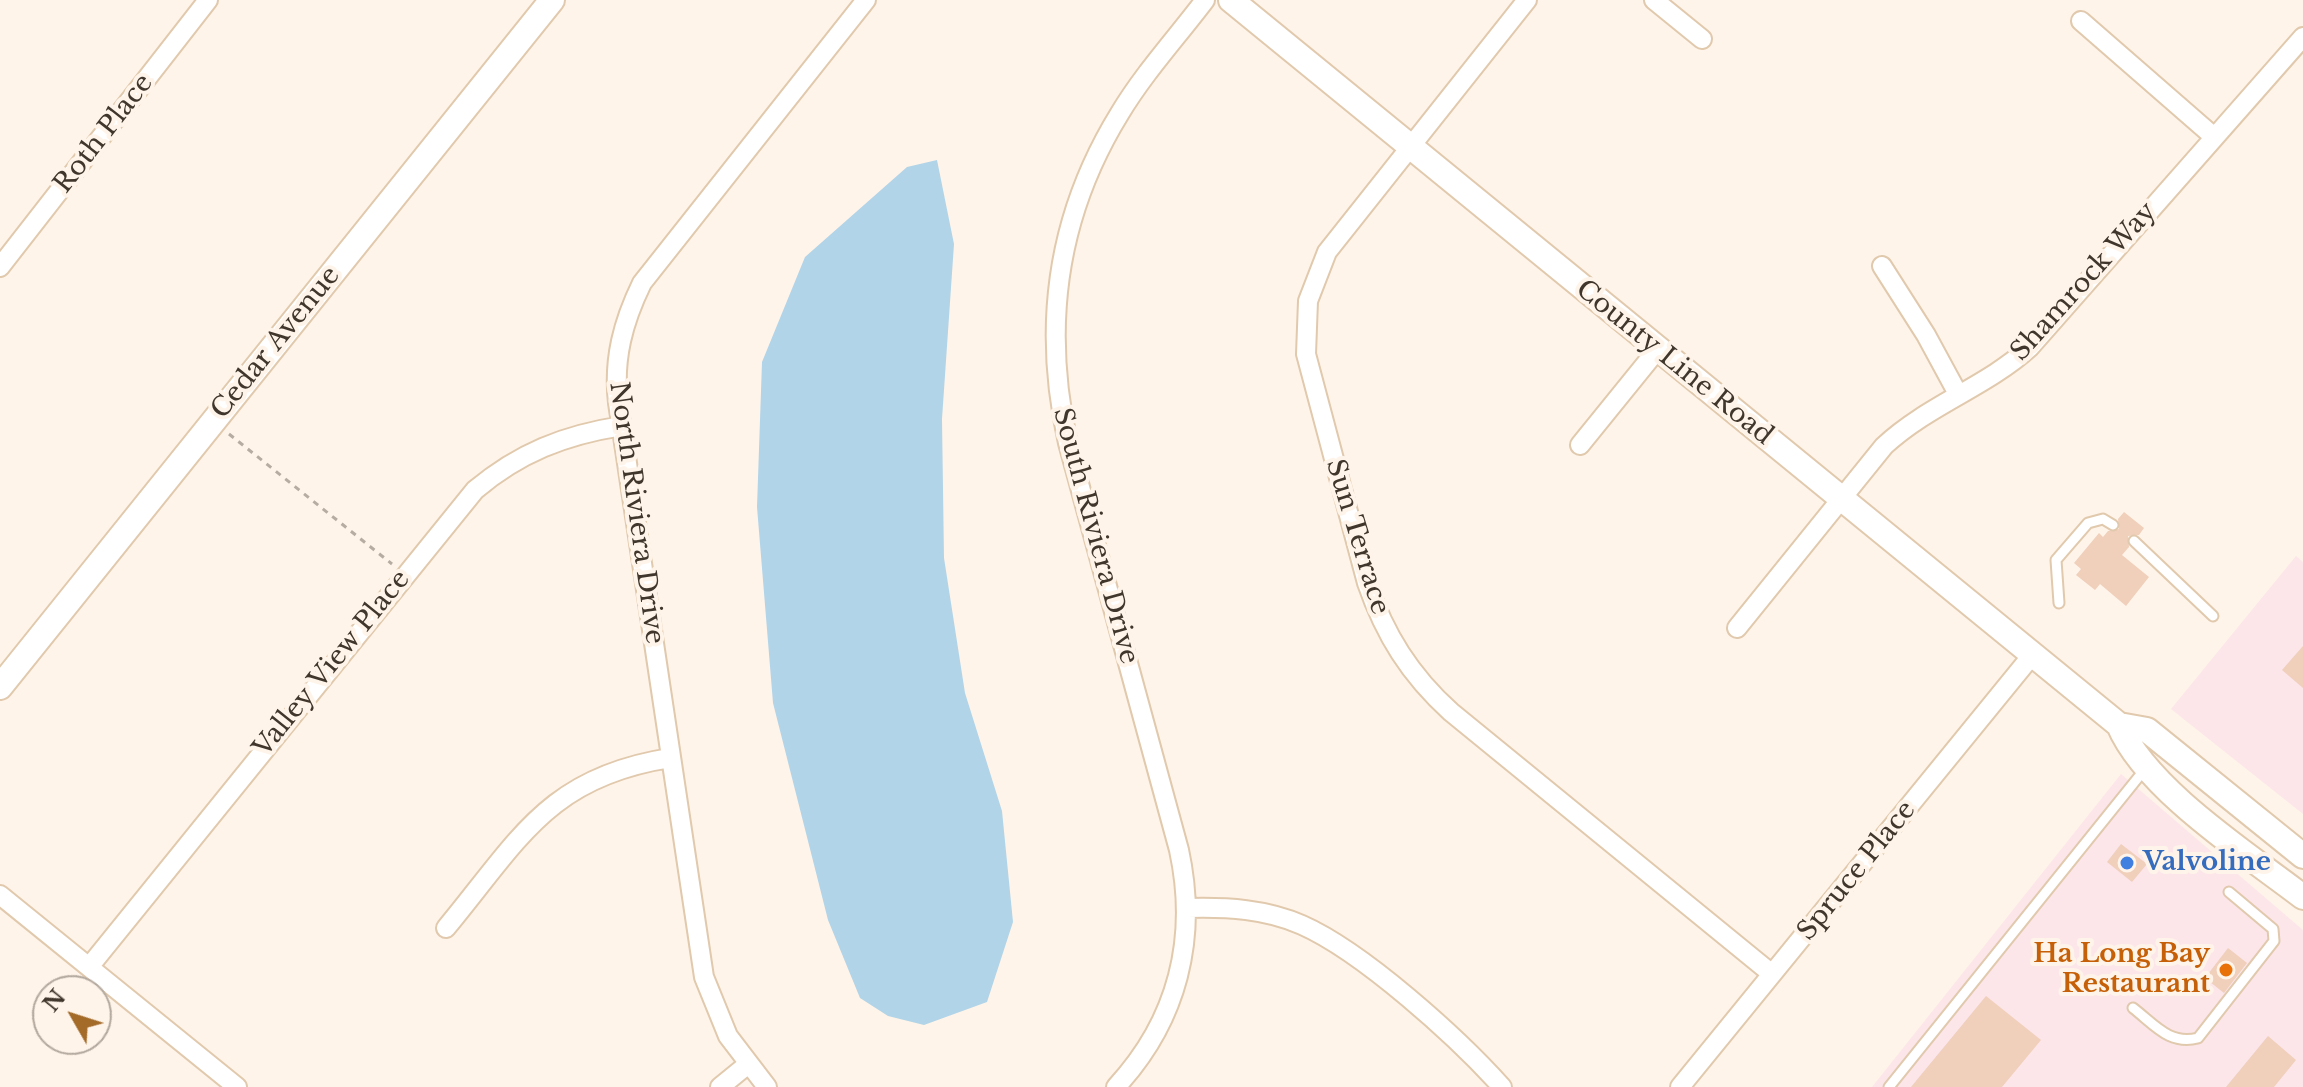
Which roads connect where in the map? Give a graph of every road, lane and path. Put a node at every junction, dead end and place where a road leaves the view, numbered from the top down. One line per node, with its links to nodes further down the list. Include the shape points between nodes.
1 (208, 0): 14 (street, Roth Place)
2 (552, 0): 17 (street, Cedar Avenue)
3 (866, 0): 18 (street, North Riviera Drive, via 642,283 617,360)
4 (1205, 0): 36 (street, South Riviera Drive, via 1100,147 1069,226 1054,309 1059,401 1179,850)
5 (1231, 0): 12 (street, County Line Road)
6 (1527, 0): 12 (street, Sun Terrace)
7 (1654, 0): 10 (street)
8 (2081, 21): 11 (street)
9 (2303, 37): 11 (street, Shamrock Way)
10 (1702, 39)
11 (2213, 136): 16 (street, Shamrock Way, via 2030,347 2010,365)
12 (1409, 147): 15 (street, County Line Road); 39 (street, Sun Terrace, via 1327,252 1315,277 1305,327 1311,374 1378,616 1393,645 1433,696)
13 (1882, 266): 16 (street)
14 (0, 267)
15 (1657, 350): 19 (street); 20 (street, County Line Road)
16 (1958, 394): 20 (street, Shamrock Way, via 1898,433)
17 (213, 421): 23 (path); 28 (street, Cedar Avenue)
18 (622, 426): 23 (street, Valley View Place, via 552,442 499,469 454,512); 30 (street, North Riviera Drive)
19 (1580, 445)
20 (1841, 498): 26 (street, Shamrock Way); 27 (street, County Line Road)
21 (2113, 525): 24 (lane, via 2103,519 2088,523 2056,560)
22 (2134, 541): 25 (lane)
23 (404, 574): 38 (street, Valley View Place)
24 (2059, 603)
25 (2213, 616)
26 (1737, 628)
27 (2033, 654): 29 (street, County Line Road); 39 (street, Spruce Place)
28 (0, 687)
29 (2119, 725): 31 (street, via 2130,750); 32 (street, via 2147,730)
30 (670, 758): 37 (street, via 619,767 568,792 528,828); 41 (street, North Riviera Drive, via 704,977 728,1036)
31 (2147, 767): 35 (street); 48 (lane)
32 (2303, 856)
33 (2229, 892): 40 (lane, via 2273,929 2274,941 2198,1038 2169,1038)
34 (0, 895): 38 (street)
35 (2303, 897)
36 (1188, 908): 45 (street, South Riviera Drive, via 1184,955 1171,1003 1139,1061); 46 (street, via 1271,914 1330,939 1442,1028)
37 (446, 928)
38 (89, 967): 42 (street)
39 (1772, 974): 47 (street, Spruce Place)
40 (2133, 1008)
41 (747, 1065): 43 (street); 44 (street, North Riviera Drive)
42 (237, 1087)
43 (720, 1087)
44 (767, 1087)
45 (1117, 1087)
46 (1502, 1087)
47 (1680, 1087)
48 (1889, 1087)

